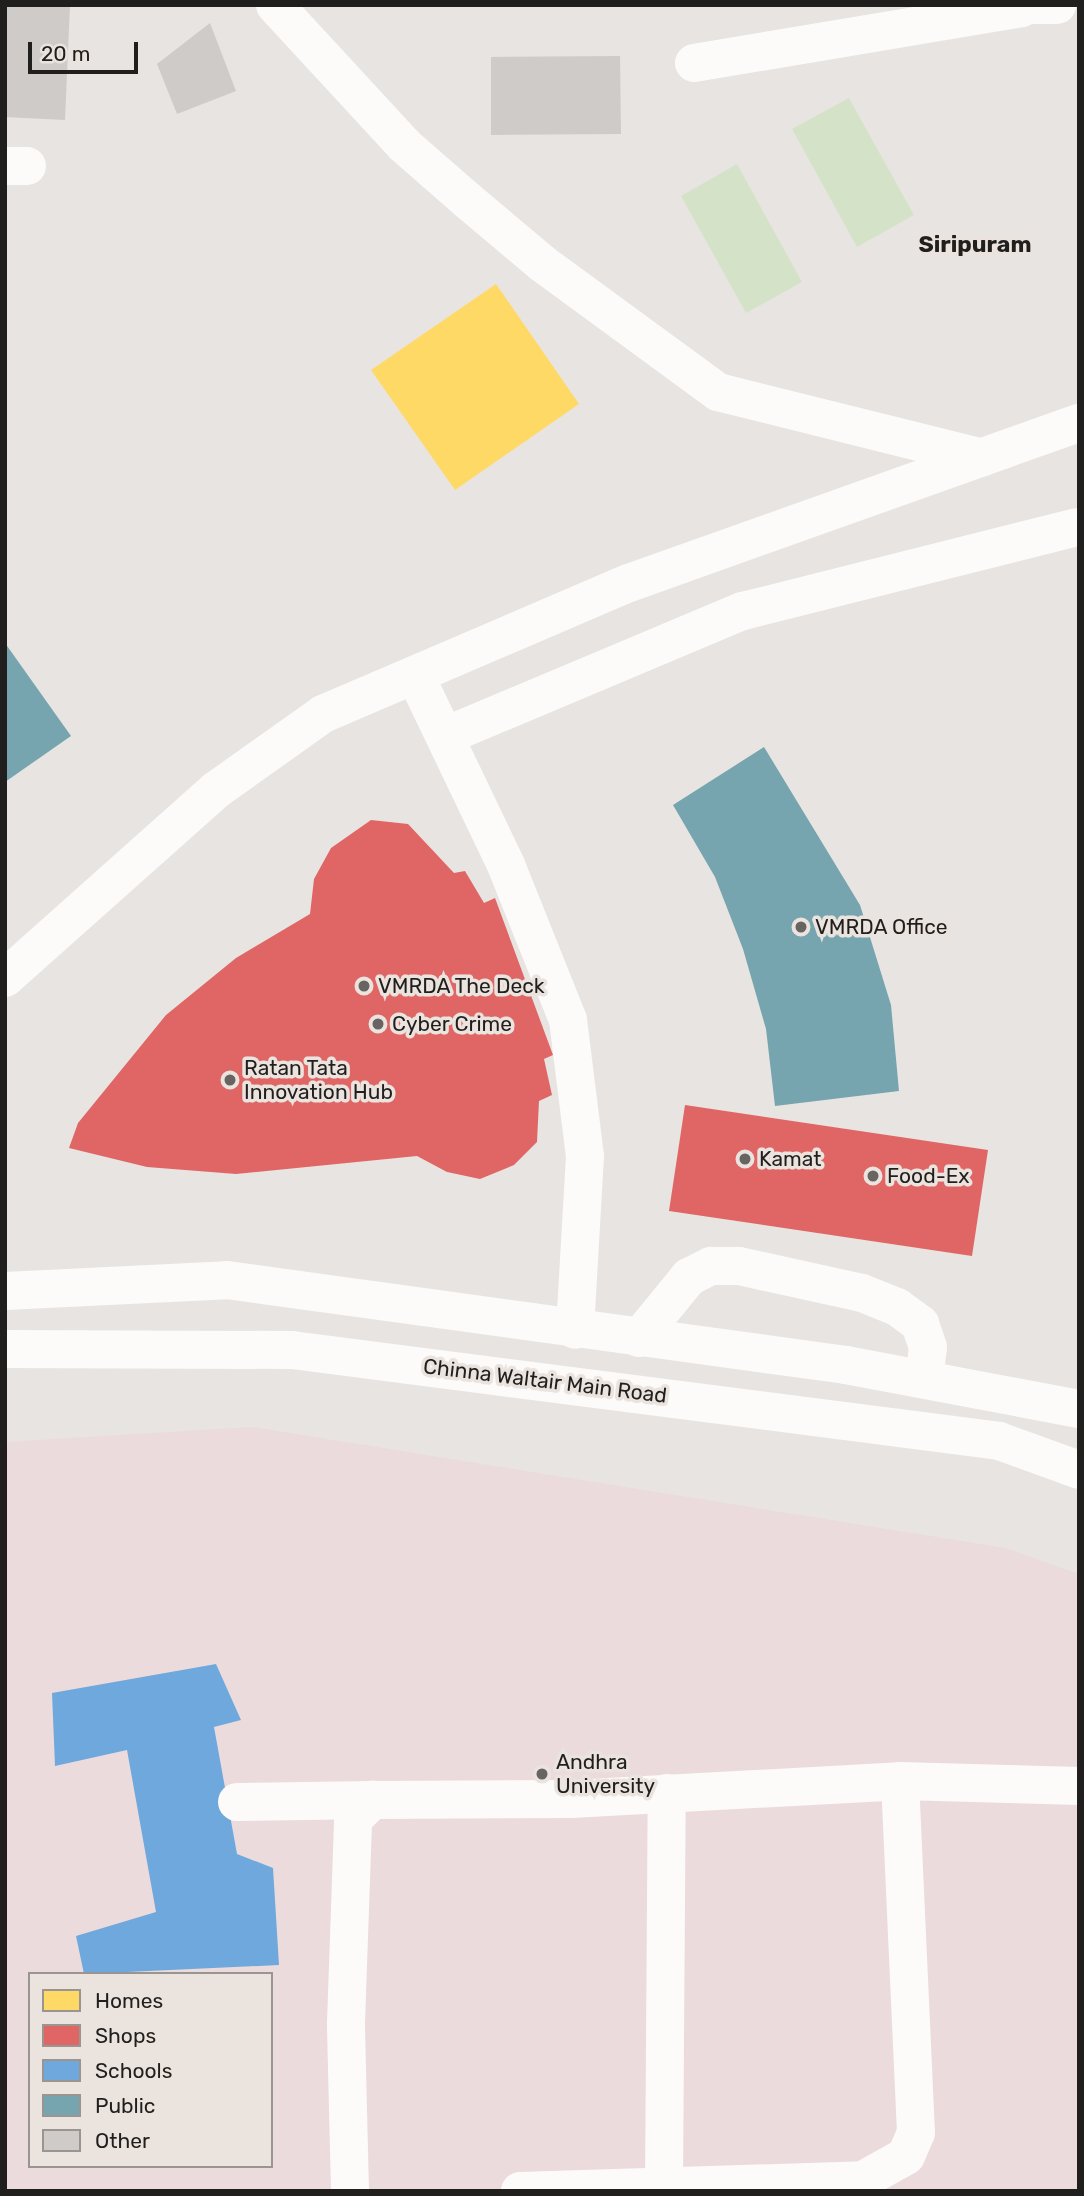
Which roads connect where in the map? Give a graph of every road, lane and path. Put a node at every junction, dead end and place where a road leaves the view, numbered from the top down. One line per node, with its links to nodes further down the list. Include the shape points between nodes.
1 (275, 5): 5 (street, via 404,145 543,264 718,392)
2 (1033, 6): 3 (street)
3 (694, 63)
4 (1079, 423): 5 (street)
5 (982, 458): 7 (street, via 629,583)
6 (1077, 527): 8 (street, via 743,611)
7 (415, 675): 8 (street); 9 (street, via 323,714 216,790)
8 (445, 736): 11 (street, via 506,865 568,1020 585,1156)
9 (5, 978)
10 (5, 1291): 11 (street, via 227,1280)
11 (575, 1330): 12 (street)
12 (639, 1338): 14 (street); 14 (street, via 689,1277 711,1266 739,1266 862,1293 897,1307 920,1324 928,1347)
13 (5, 1349): 16 (street, Chinna Waltair Main Road, via 306,1352 999,1441)
14 (924, 1378): 15 (street)
15 (1079, 1409)
16 (1079, 1470)
17 (900, 1781): 18 (street); 19 (street); 22 (street, via 916,2133 906,2156 863,2180)
18 (1079, 1786)
19 (667, 1793): 20 (street); 22 (street)
20 (373, 1800): 21 (street); 23 (street, via 353,1819 346,2023)
21 (237, 1802)
22 (664, 2186): 24 (street)
23 (350, 2191)
24 (520, 2191)

